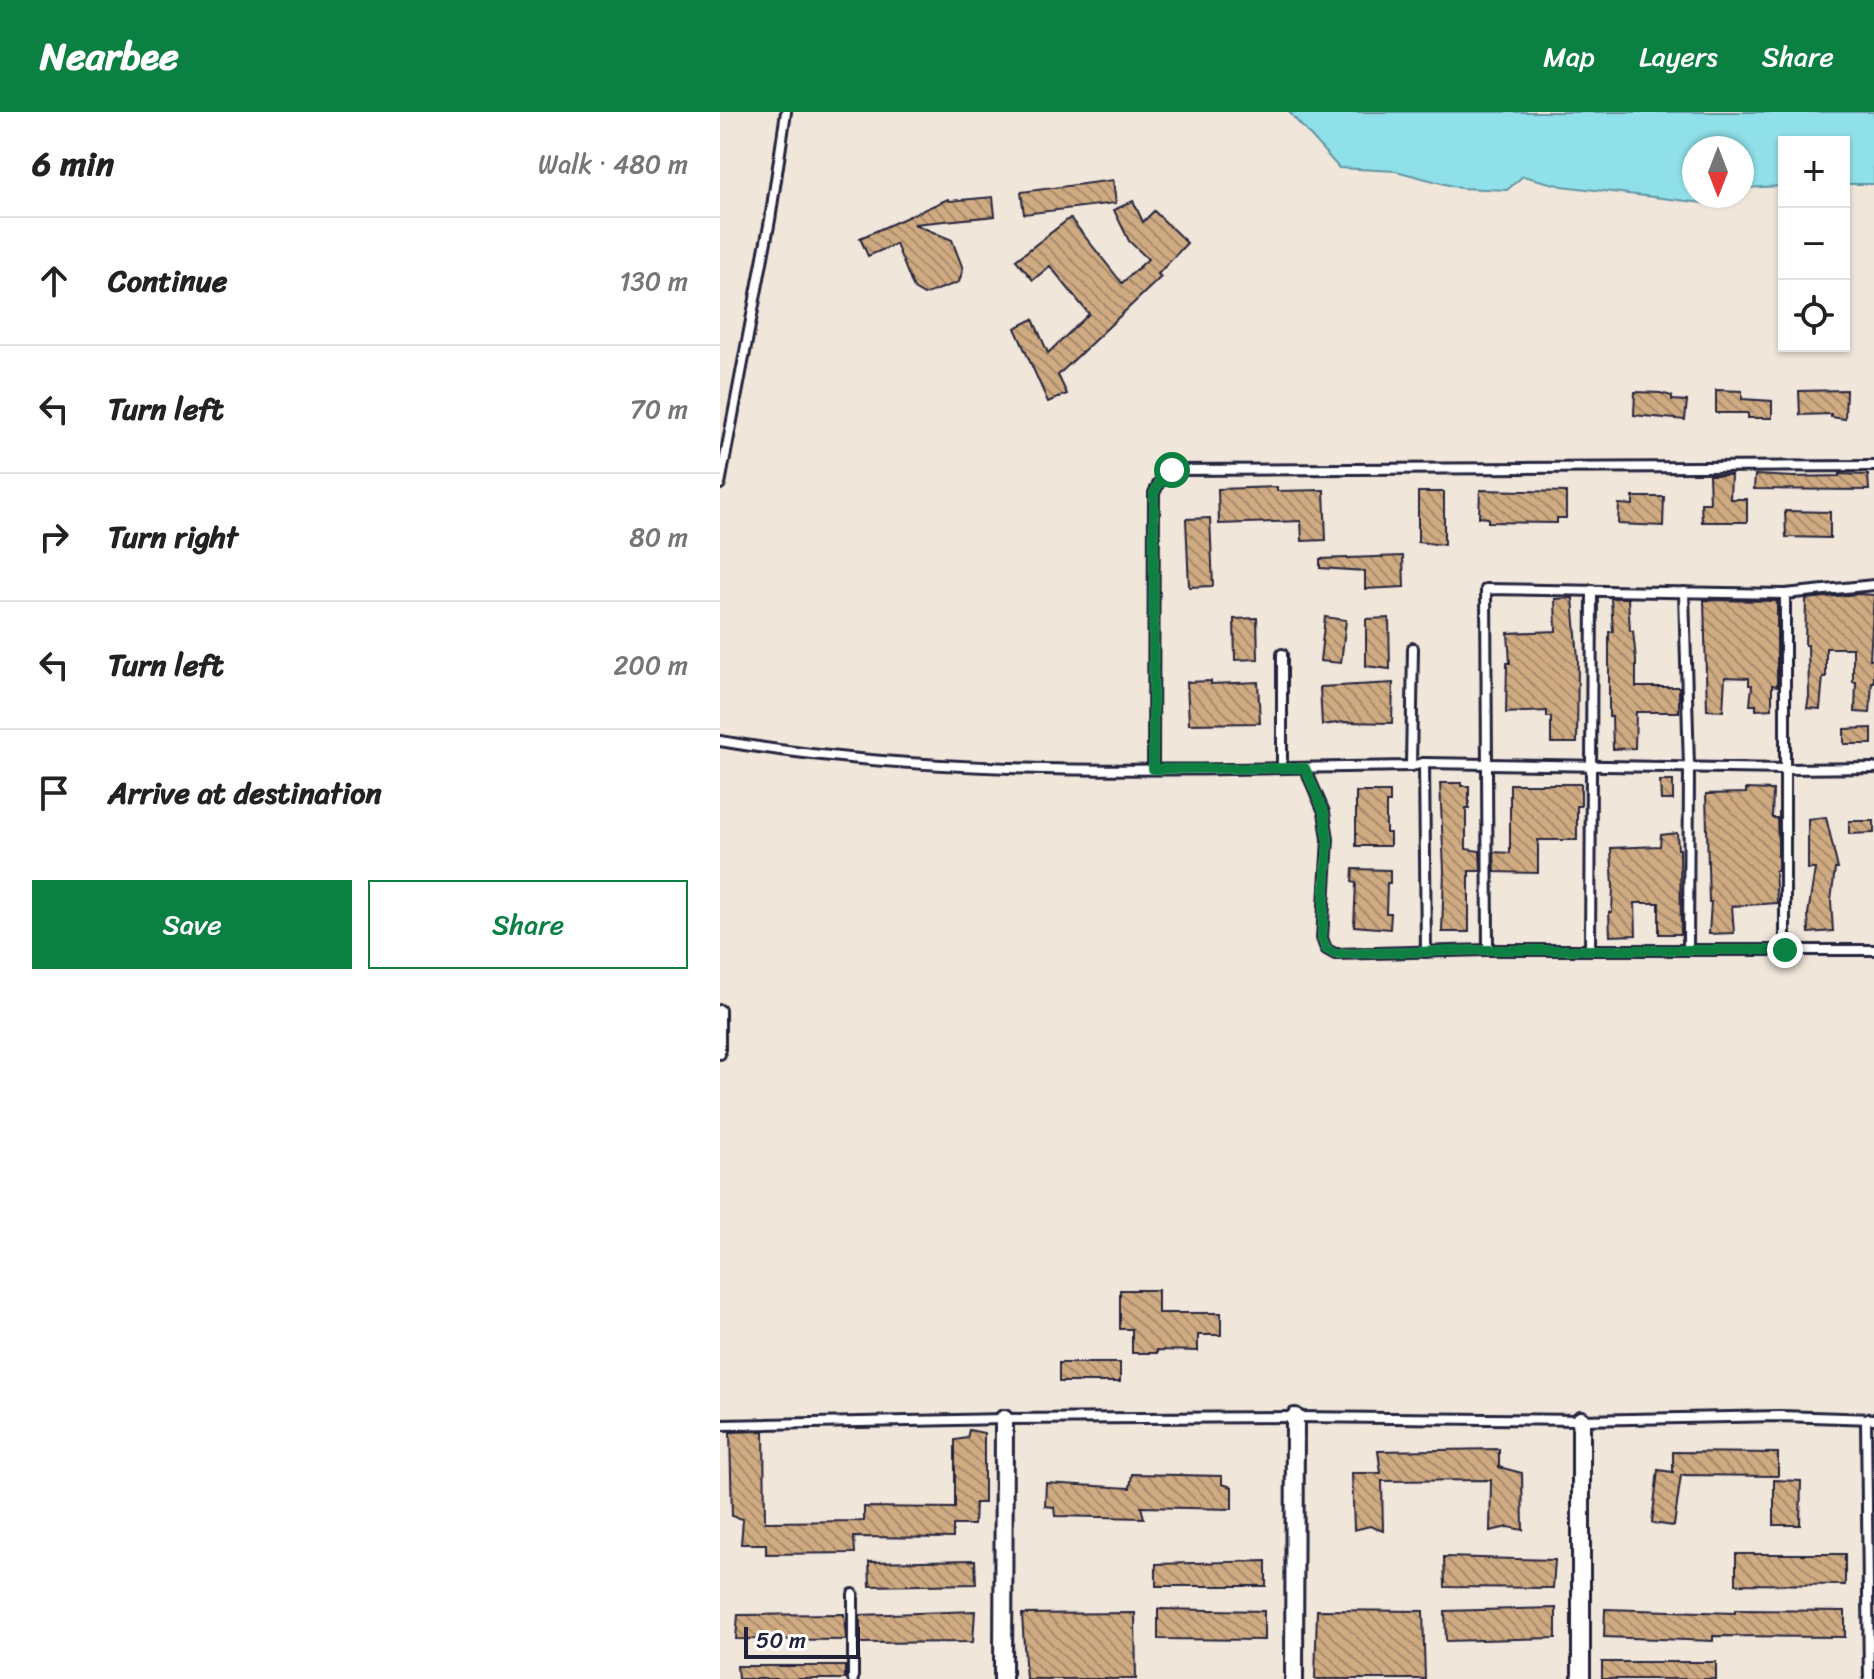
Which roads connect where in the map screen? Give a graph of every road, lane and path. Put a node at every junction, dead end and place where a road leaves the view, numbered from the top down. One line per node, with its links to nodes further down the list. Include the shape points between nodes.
1 (786, 112): 3 (lane)
2 (1874, 466): 19 (lane, via 1172,470 1154,493)
3 (720, 484)
4 (1874, 585): 7 (lane)
5 (1592, 590): 6 (lane); 12 (lane, via 1486,589); 13 (lane)
6 (1684, 592): 7 (lane); 16 (lane)
7 (1785, 594): 20 (lane)
8 (1413, 648): 14 (lane)
9 (1282, 654): 15 (lane)
10 (720, 741): 19 (lane, via 934,765)
11 (1424, 763): 12 (lane); 14 (lane); 26 (lane)
12 (1486, 765): 13 (lane); 22 (lane)
13 (1592, 765): 16 (lane); 23 (lane)
14 (1411, 766): 17 (lane)
15 (1282, 767): 17 (lane); 19 (lane)
16 (1689, 767): 20 (lane); 21 (lane)
17 (1305, 768): 26 (lane, via 1324,812 1328,839 1322,938 1326,949 1335,954)
18 (1874, 768): 20 (lane)
19 (1153, 769)
20 (1787, 769): 24 (lane)
21 (1688, 949): 23 (lane); 24 (lane)
22 (1488, 950): 23 (lane); 26 (lane)
23 (1590, 950)
24 (1785, 950): 25 (lane)
25 (1874, 950)
26 (1426, 952)
27 (720, 1010): 28 (lane)
28 (720, 1054)
29 (1295, 1417): 30 (lane); 32 (lane); 37 (street)
30 (1004, 1419): 33 (lane); 36 (street)
31 (1870, 1419): 32 (lane); 39 (lane)
32 (1581, 1420): 38 (street)
33 (720, 1425)
34 (853, 1594): 35 (lane)
35 (853, 1679)
36 (1003, 1679)
37 (1294, 1679)
38 (1581, 1679)
39 (1869, 1679)

